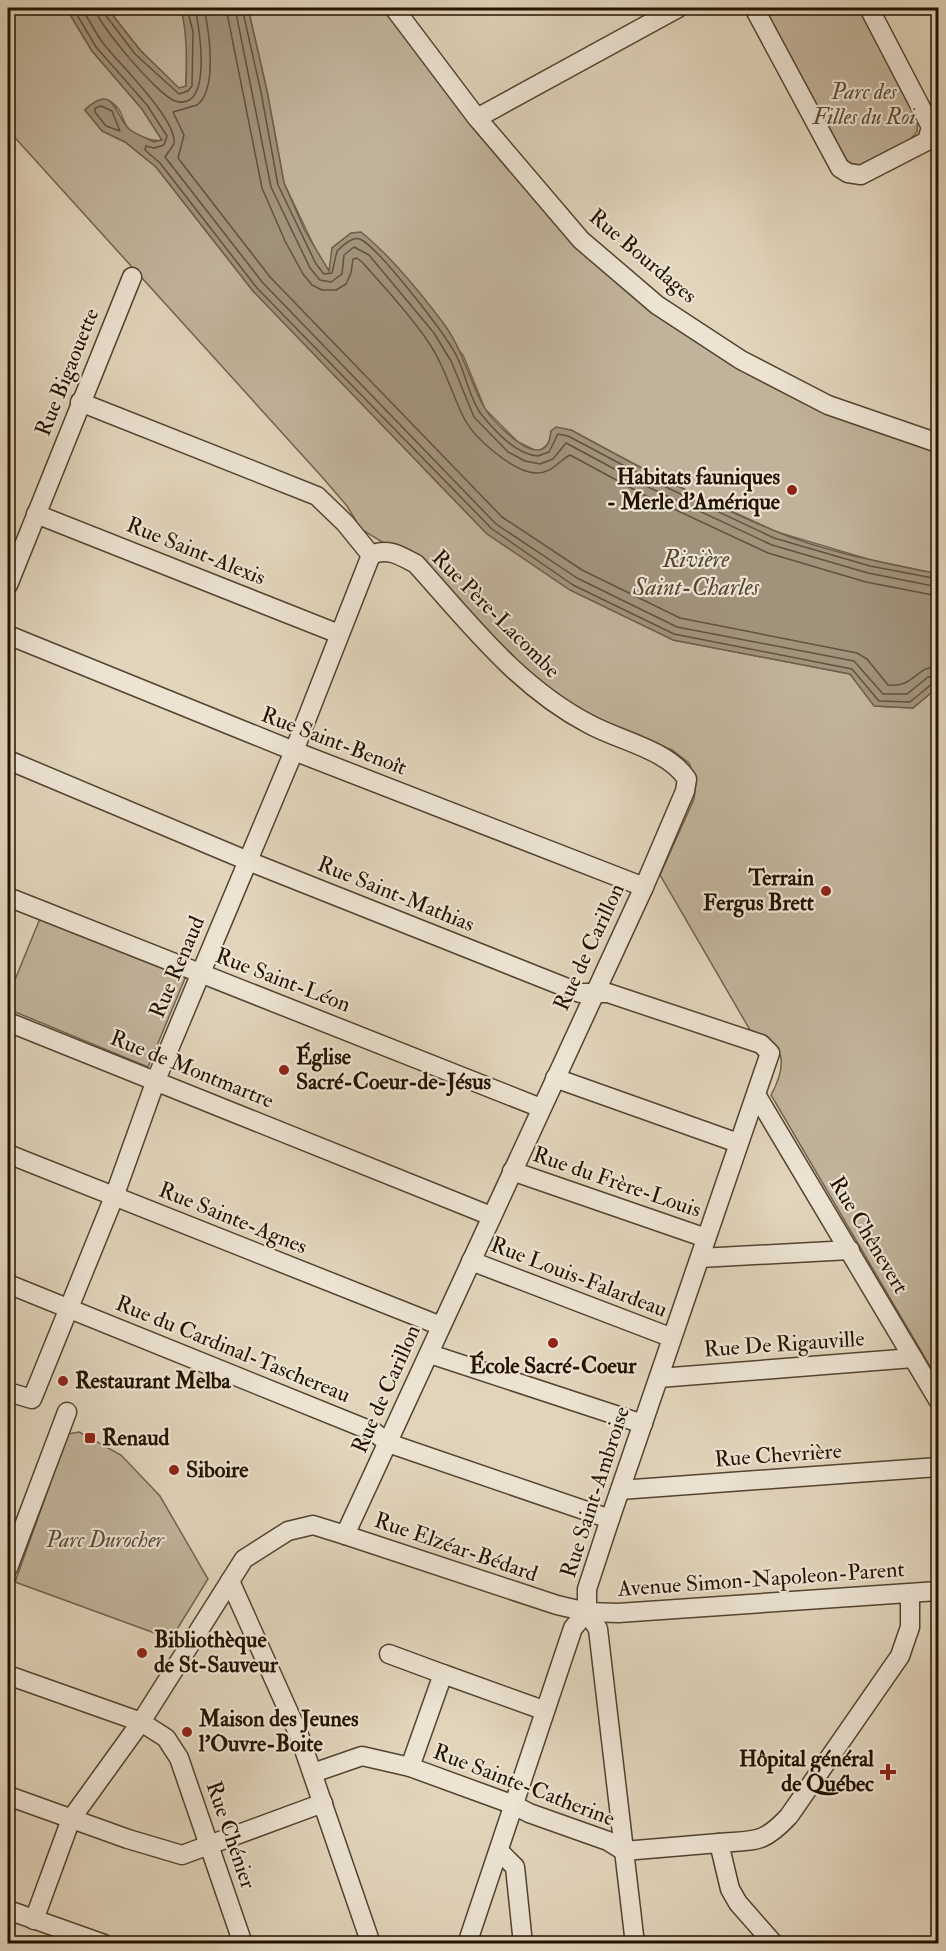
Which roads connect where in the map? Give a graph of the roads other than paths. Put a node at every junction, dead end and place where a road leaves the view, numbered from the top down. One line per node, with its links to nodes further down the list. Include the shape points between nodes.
1 (394, 8): 5 (street, Rue Bourdages)
2 (678, 8): 5 (street)
3 (754, 8): 4 (street, via 840,168 861,175 927,141 932,127)
4 (869, 8)
5 (477, 118): 8 (street, Rue Bourdages, via 581,240 657,305 741,360 828,405)
6 (132, 277): 7 (street, Rue Bigaouette)
7 (80, 402): 9 (street, Rue Bigaouette); 10 (street, via 317,496 345,522)
8 (939, 443)
9 (36, 514): 11 (street, Rue Bigaouette); 12 (street, Rue Saint-Alexis)
10 (371, 555): 12 (street, Rue Renaud); 16 (street, Rue Père-Lacombe, via 379,551 396,553 416,564 517,675 550,702 589,725 670,761)
11 (8, 585)
12 (339, 634): 14 (street, Rue Renaud)
13 (8, 635): 14 (street, Rue Saint-Benoît)
14 (294, 751): 17 (street, Rue Renaud); 18 (street, Rue Saint-Benoît)
15 (8, 760): 17 (street, Rue Saint-Mathias)
16 (687, 779): 18 (street, Rue de Carillon)
17 (248, 861): 20 (street, Rue Renaud); 21 (street, Rue Saint-Mathias, via 580,993)
18 (644, 887): 21 (street, Rue de Carillon)
19 (8, 897): 20 (street, Rue Saint-Léon)
20 (200, 973): 25 (street, Rue Renaud); 27 (street, Rue Saint-Léon)
21 (594, 991): 23 (street, Rue Saint-Mathias, via 761,1044); 24 (street, Rue de Carillon)
22 (8, 1022): 25 (street, Rue de Montmartre)
23 (770, 1053): 26 (street, Rue Saint-Ambroise)
24 (555, 1078): 27 (street, Rue de Carillon); 28 (street)
25 (156, 1080): 31 (street, Rue Renaud); 32 (street, Rue de Montmartre)
26 (757, 1096): 28 (street, Rue Saint-Ambroise); 34 (street, Rue Chênevert)
27 (541, 1108): 30 (street, Rue de Carillon)
28 (738, 1143): 33 (street, Rue Saint-Ambroise)
29 (8, 1154): 31 (street, Rue Sainte-Agnes)
30 (512, 1171): 32 (street, Rue de Carillon); 33 (street, Rue du Frère-Louis)
31 (114, 1197): 38 (street, Rue Renaud); 39 (street, Rue Sainte-Agnes)
32 (491, 1216): 36 (street, Rue de Carillon)
33 (705, 1238): 35 (street, Rue Saint-Ambroise)
34 (850, 1250): 35 (street); 42 (street, Rue Chênevert)
35 (700, 1258): 40 (street, Rue Saint-Ambroise)
36 (471, 1261): 39 (street, Rue de Carillon); 40 (street, Rue Louis-Falardeau)
37 (8, 1284): 38 (street, Rue du Cardinal-Taschereau)
38 (69, 1309): 44 (street, Rue Renaud, via 32,1400); 48 (street, Rue du Cardinal-Taschereau, via 374,1432)
39 (441, 1326): 41 (street, Rue de Carillon)
40 (670, 1337): 43 (street, Rue Saint-Ambroise)
41 (430, 1354): 47 (street); 48 (street, Rue de Carillon)
42 (914, 1358): 43 (street, Rue De Rigauville); 45 (street, Rue Chênevert)
43 (659, 1378): 47 (street, Rue Saint-Ambroise)
44 (8, 1392)
45 (939, 1400)
46 (67, 1412): 53 (street)
47 (643, 1424): 50 (street, Rue Saint-Ambroise)
48 (388, 1443): 51 (street, Rue du Cardinal-Taschereau); 52 (street, Rue de Carillon)
49 (939, 1467): 50 (street, Rue Chevrière)
50 (620, 1490): 51 (street, Rue Saint-Ambroise)
51 (610, 1519): 57 (street, Rue Saint-Ambroise, via 587,1589)
52 (345, 1535): 54 (street, via 313,1525 288,1531 244,1560); 57 (street, Rue Elzéar-Bédard, via 513,1592)
53 (8, 1563)
54 (230, 1581): 62 (street); 64 (street)
55 (939, 1591): 56 (street, Avenue Simon-Napoleon-Parent)
56 (910, 1594): 57 (street, Avenue Simon-Napoleon-Parent); 69 (street, Rue Sainte-Catherine, via 910,1628 900,1656 789,1816 772,1834 755,1840)
57 (587, 1612): 61 (street, Rue Saint-Ambroise, via 573,1628); 72 (street, via 598,1629)
58 (389, 1654): 59 (street)
59 (442, 1674): 61 (street); 63 (street)
60 (8, 1675): 62 (street, Rue Chénier)
61 (543, 1710): 67 (street, Rue Saint-Ambroise)
62 (141, 1722): 68 (street); 70 (street, Rue Chénier, via 154,1728 173,1747)
63 (410, 1767): 64 (street, Rue Sainte-Catherine, via 362,1756); 67 (street, Rue Sainte-Catherine)
64 (313, 1773): 66 (street)
65 (8, 1796): 68 (street)
66 (323, 1803): 70 (street); 77 (street)
67 (514, 1805): 71 (street, Rue Saint-Ambroise); 72 (street, Rue Sainte-Catherine, via 608,1841)
68 (71, 1819): 70 (street, via 182,1854); 74 (street)
69 (719, 1843): 72 (street, Rue Sainte-Catherine); 81 (street, via 730,1890)
70 (208, 1844): 76 (street, Rue Chénier)
71 (499, 1851): 78 (street, Rue Saint-Ambroise); 79 (street, via 514,1867)
72 (624, 1851): 80 (street)
73 (8, 1910): 74 (street)
74 (34, 1920): 75 (street)
75 (104, 1944)
76 (243, 1944)
77 (371, 1944)
78 (466, 1944)
79 (523, 1944)
80 (635, 1944)
81 (774, 1944)

